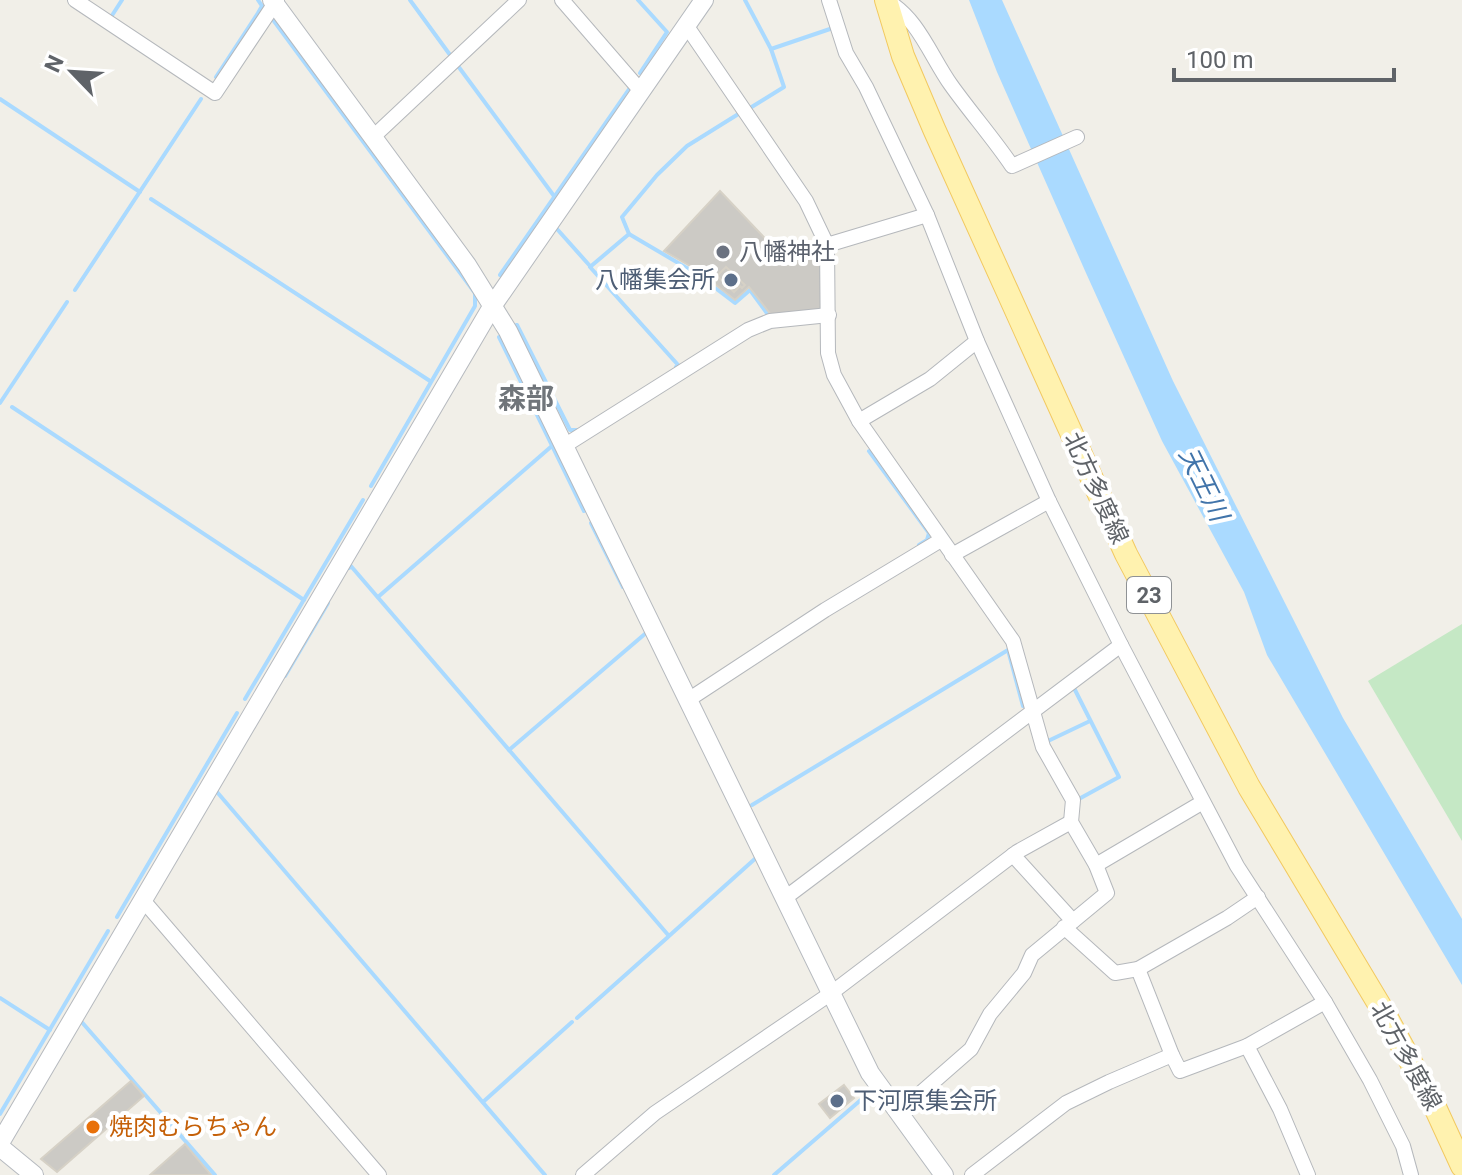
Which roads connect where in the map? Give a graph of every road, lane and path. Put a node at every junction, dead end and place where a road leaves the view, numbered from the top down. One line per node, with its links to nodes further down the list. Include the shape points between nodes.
1 (75, 0): 7 (street, via 215,93)
2 (519, 0): 11 (street)
3 (562, 0): 9 (street)
4 (704, 0): 8 (street)
5 (829, 0): 12 (street, via 846,53)
6 (887, 0): 10 (street, via 916,29 950,85 1012,166); 40 (main road, 北方多度線 / 23, via 903,56 934,129 1126,554 1249,787 1428,1092)
7 (274, 1): 11 (street)
8 (686, 25): 9 (street); 13 (street, via 806,201)
9 (640, 90): 14 (street)
10 (1077, 137)
11 (372, 138): 14 (street)
12 (927, 215): 13 (street); 16 (street)
13 (827, 245): 15 (street)
14 (493, 305): 18 (street); 31 (street)
15 (829, 315): 17 (street, via 828,353 834,375); 18 (street, via 770,321 748,330)
16 (977, 341): 17 (street, via 930,379); 19 (street)
17 (859, 421): 20 (street)
18 (564, 446): 23 (street)
19 (1049, 501): 21 (street); 22 (street)
20 (941, 540): 21 (street); 23 (street)
21 (952, 555): 24 (street, via 1013,641)
22 (1121, 645): 24 (street); 25 (street)
23 (688, 700): 30 (street)
24 (1033, 709): 26 (street, via 1043,747 1073,800); 30 (street)
25 (1203, 802): 28 (street); 29 (street)
26 (1071, 822): 27 (street); 28 (street)
27 (1013, 855): 32 (street); 34 (street)
28 (1096, 865): 32 (street, via 1107,893)
29 (1258, 897): 33 (street); 35 (street)
30 (785, 898): 34 (street)
31 (142, 899): 39 (street); 42 (street)
32 (1068, 924): 33 (street, via 1115,973); 38 (street, via 1032,955 971,1049)
33 (1138, 969): 37 (street)
34 (830, 994): 38 (street, via 870,1073); 43 (street, via 655,1113)
35 (1325, 1002): 36 (street); 47 (street, via 1403,1146)
36 (1247, 1046): 37 (street, via 1180,1071); 46 (street)
37 (1172, 1055): 45 (street, via 1066,1103)
38 (899, 1112): 44 (street)
39 (0, 1145): 41 (street)
40 (1462, 1166)
41 (34, 1175)
42 (379, 1175)
43 (583, 1175)
44 (944, 1175)
45 (972, 1175)
46 (1308, 1175)
47 (1411, 1175)

